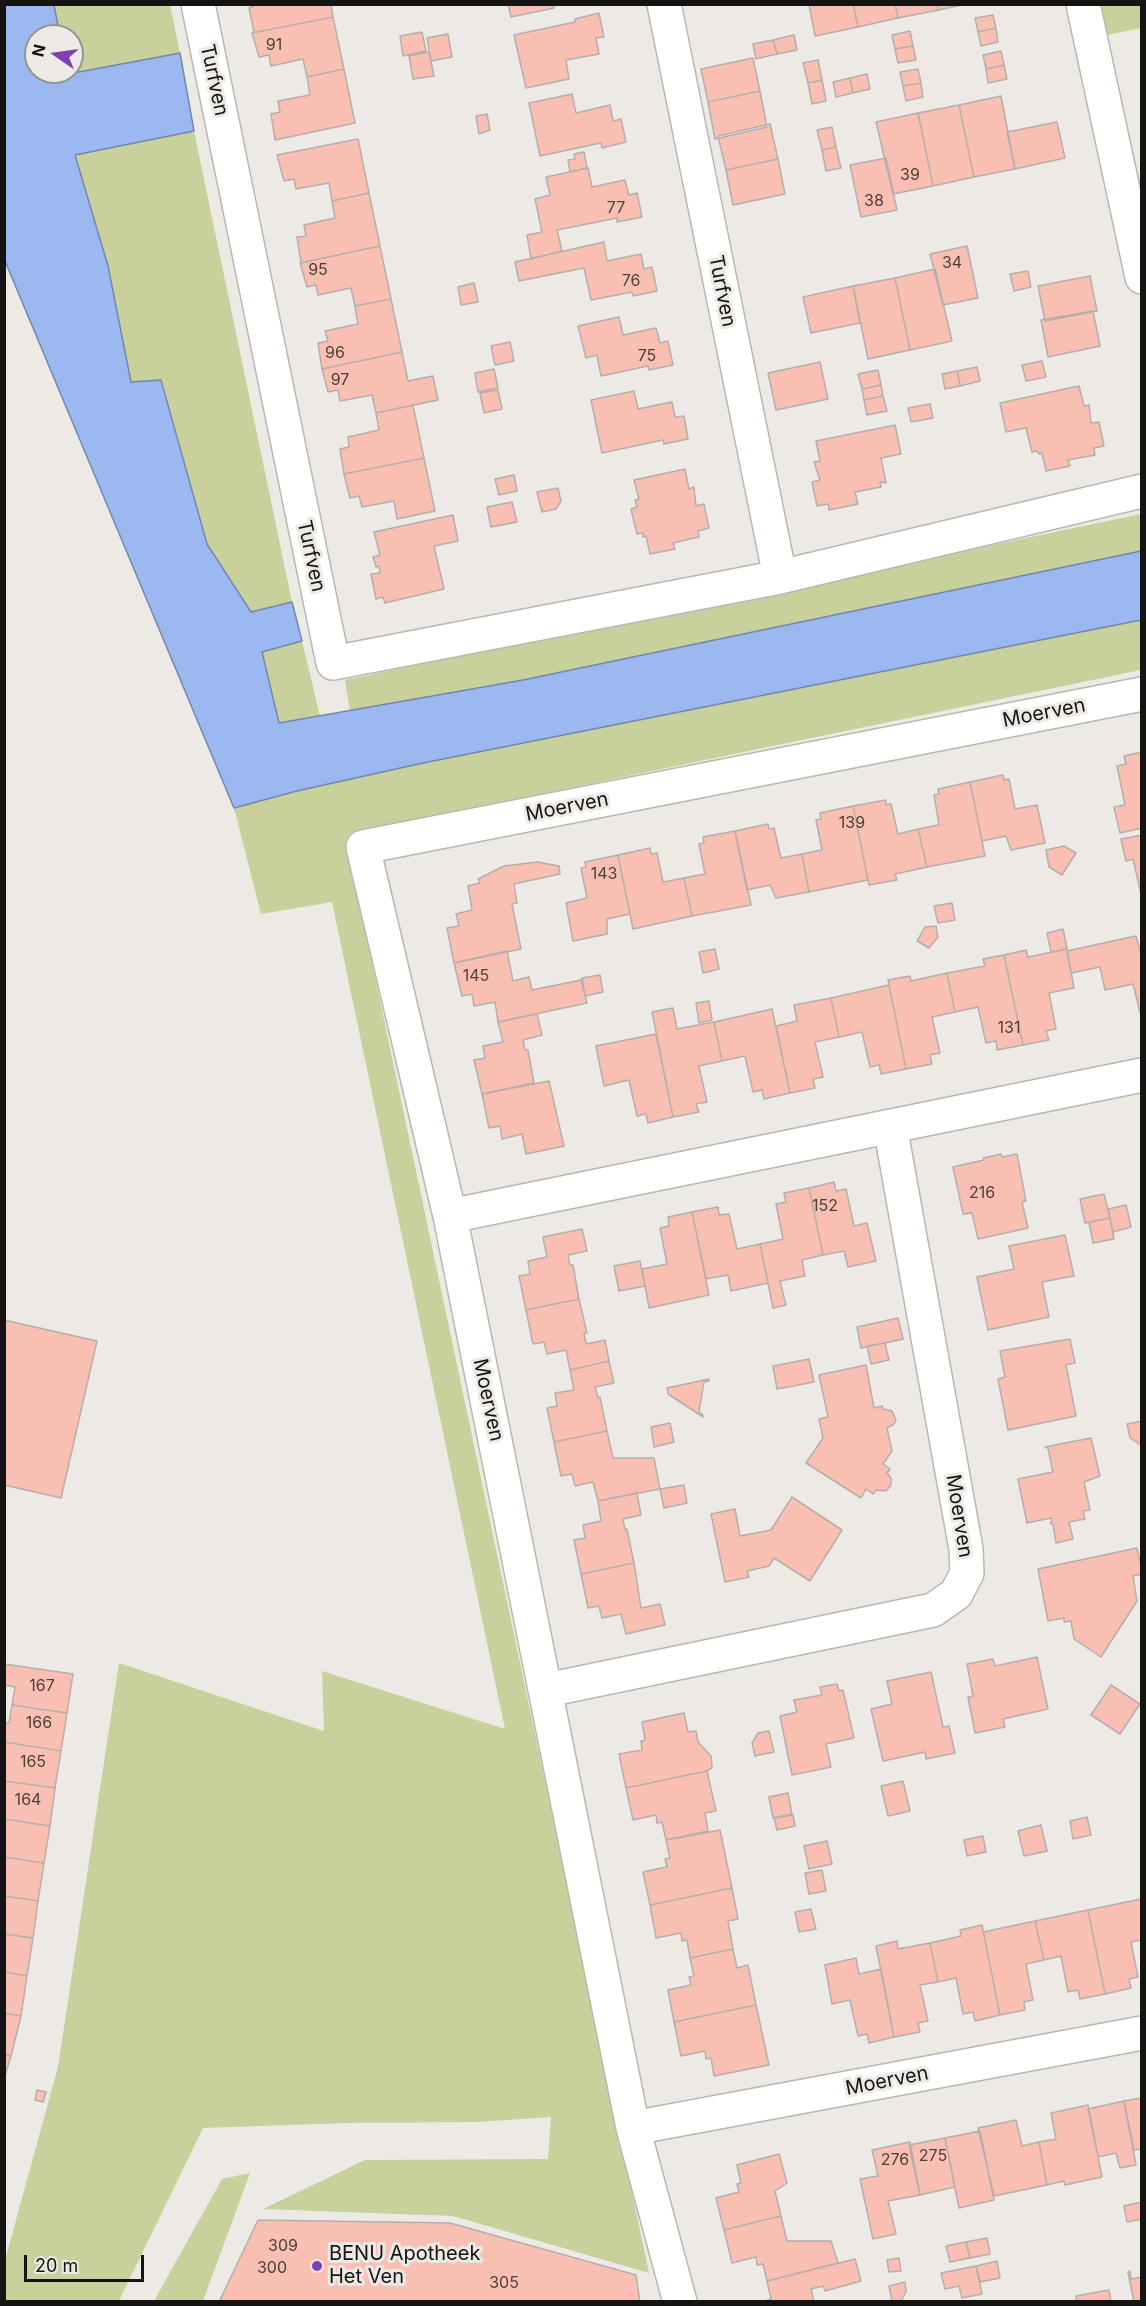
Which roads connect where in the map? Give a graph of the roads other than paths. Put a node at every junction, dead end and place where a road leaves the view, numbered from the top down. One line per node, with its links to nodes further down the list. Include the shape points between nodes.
1 (198, 4): 6 (street, Turfven, via 333,663)
2 (664, 4): 6 (street, Turfven)
3 (1083, 4): 4 (street)
4 (1142, 277)
5 (1142, 491): 6 (street, Turfven)
6 (780, 577)
7 (1142, 694): 10 (street, Moerven, via 363,848)
8 (1142, 1075): 9 (street)
9 (890, 1126): 10 (street); 11 (street, Moerven, via 966,1549 967,1573 956,1594 933,1610)
10 (450, 1216): 11 (street, Moerven)
11 (547, 1690): 13 (street, Moerven)
12 (1142, 2033): 13 (street, Moerven)
13 (633, 2128): 14 (street, Moerven)
14 (680, 2301)

